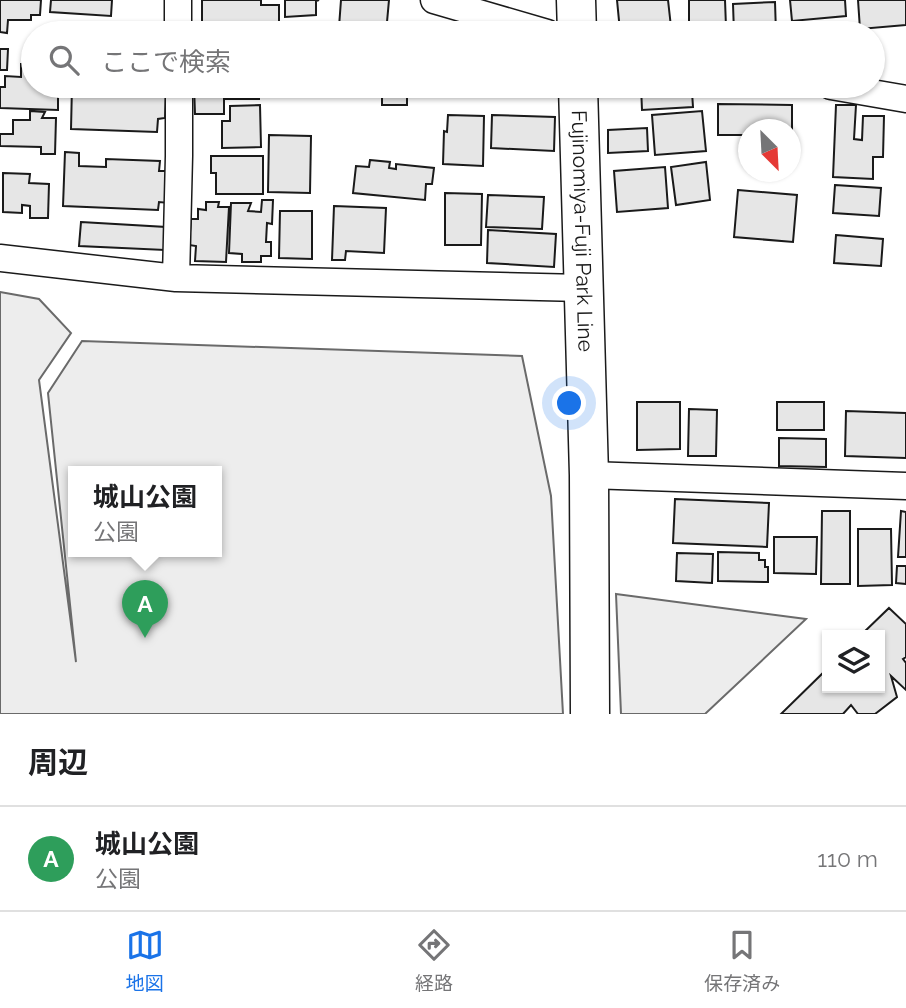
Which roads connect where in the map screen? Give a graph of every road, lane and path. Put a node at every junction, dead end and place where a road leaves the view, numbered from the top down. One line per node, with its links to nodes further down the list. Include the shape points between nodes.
1 (178, 0): 4 (street)
2 (434, 0): 5 (street)
3 (576, 0): 6 (main road)
4 (178, 21)
5 (506, 21)
6 (577, 21)
7 (885, 95): 10 (street)
8 (178, 98): 12 (street)
9 (578, 98): 13 (main road, Fujinomiya-Fuji Park Line)
10 (906, 99)
11 (0, 258): 12 (street)
12 (176, 278): 13 (street)
13 (582, 289): 14 (main road, Fujinomiya-Fuji Park Line)
14 (589, 475): 15 (street); 16 (main road, Fujinomiya-Fuji Park Line)
15 (906, 486)
16 (590, 714)

